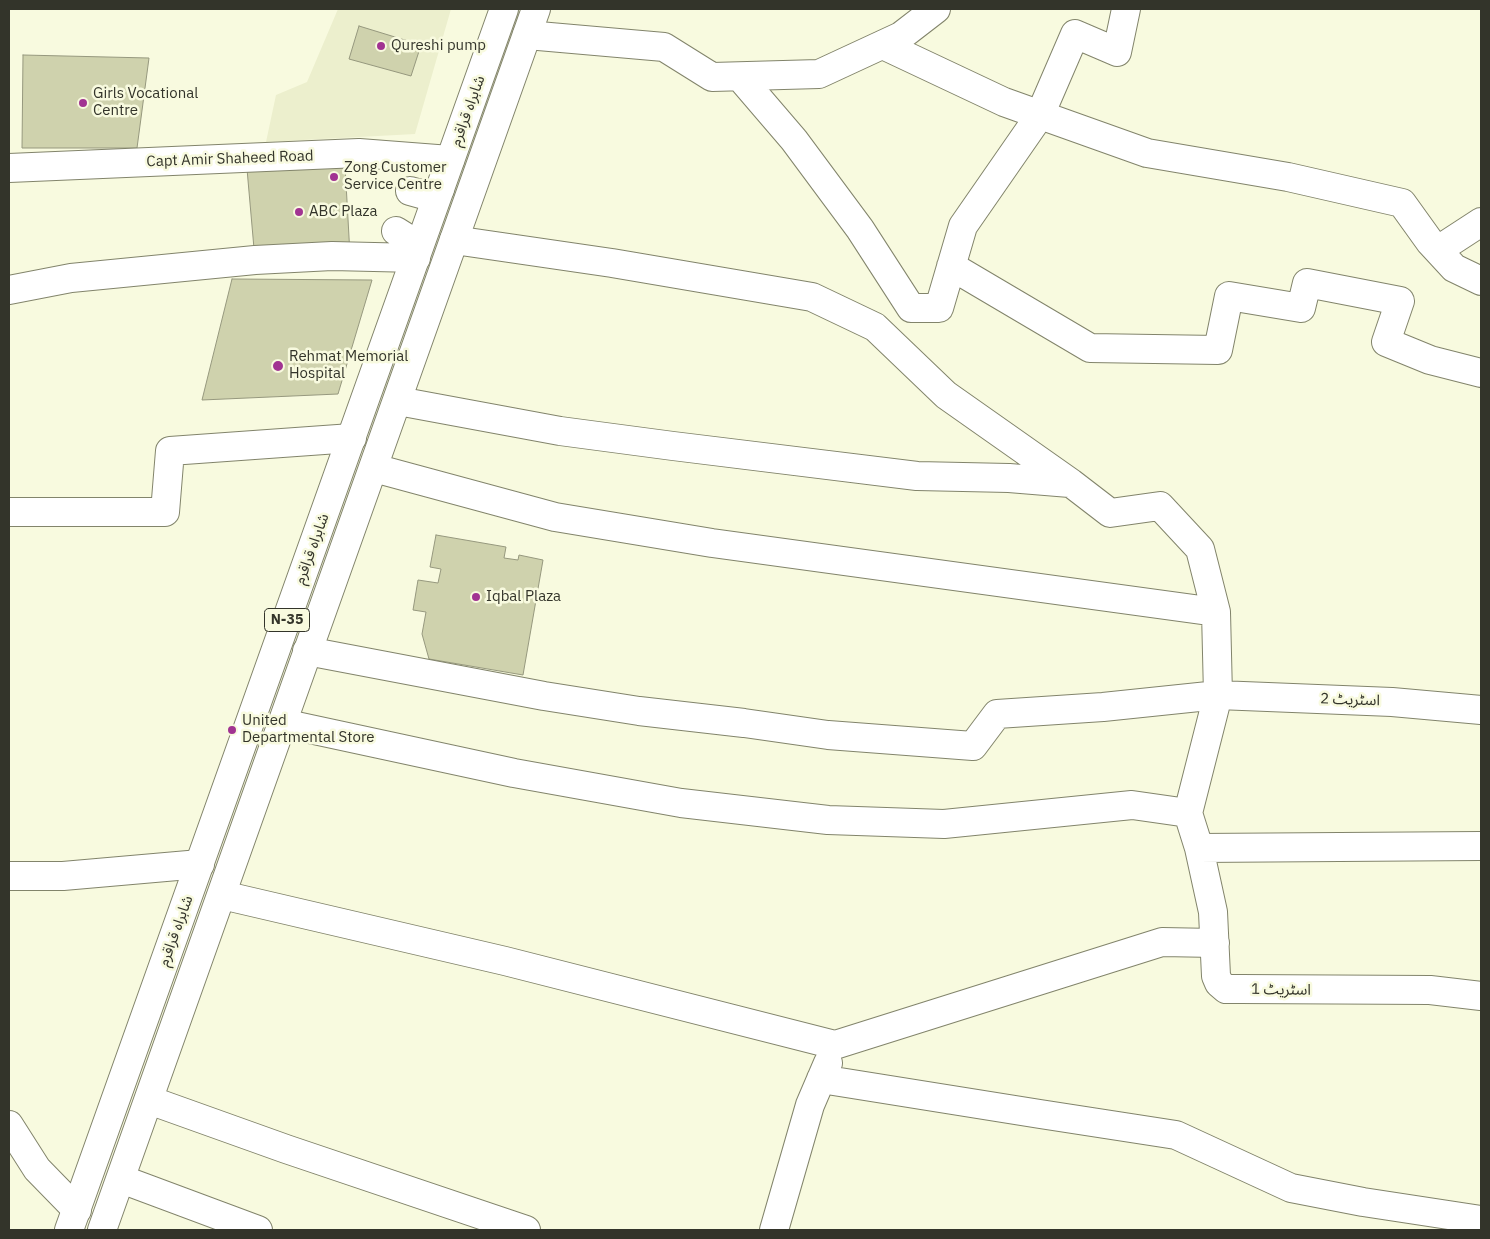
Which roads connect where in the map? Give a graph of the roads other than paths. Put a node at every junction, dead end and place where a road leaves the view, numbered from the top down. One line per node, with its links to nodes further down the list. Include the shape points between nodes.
1 (504, 9): 9 (main road, شاہراہ قراقرم / N-35)
2 (536, 9): 5 (main road, شاہراہ قراقرم / N-35)
3 (936, 9): 6 (main road, via 901,36)
4 (1126, 9): 8 (main road, via 1117,52 1075,34)
5 (527, 35): 7 (main road, via 664,47 712,77); 15 (main road, شاہراہ قراقرم / N-35)
6 (883, 44): 7 (main road, via 819,74); 8 (main road, via 1004,102)
7 (740, 76): 18 (main road, via 799,147 860,229 911,308 939,308)
8 (1040, 115): 16 (main road, via 1147,153 1288,177 1402,203); 18 (main road, via 963,226)
9 (450, 160): 10 (main road, Capt Amir Shaheed Road, via 359,153); 11 (main road, شاہراہ قراقرم / N-35)
10 (9, 168)
11 (440, 189): 12 (main road, via 428,196); 17 (main road, شاہراہ قراقرم / N-35)
12 (410, 192)
13 (1481, 222): 16 (main road)
14 (396, 231): 17 (main road, via 412,241)
15 (454, 240): 22 (main road, شاہراہ قراقرم / N-35); 25 (main road, via 812,297 875,328 946,395)
16 (1438, 250): 19 (main road, via 1454,268)
17 (416, 258): 20 (main road, via 332,256 255,260 71,278); 23 (main road, شاہراہ قراقرم / N-35)
18 (951, 266): 21 (main road, via 1090,348 1218,350 1229,296 1302,308 1306,283 1400,301 1386,342 1430,360)
19 (1481, 282)
20 (9, 290)
21 (1481, 373)
22 (398, 401): 24 (main road, شاہراہ قراقرم / N-35); 25 (main road, via 560,432 917,476)
23 (352, 438): 26 (main road, via 170,451 164,512); 35 (main road, شاہراہ قراقرم / N-35)
24 (374, 468): 27 (main road, via 555,517 712,543); 28 (main road, شاہراہ قراقرم / N-35)
25 (1071, 483): 27 (main road, via 1110,514 1160,506 1200,550)
26 (9, 512)
27 (1216, 612): 29 (main road)
28 (307, 651): 29 (main road, اسٹریٹ 2, via 638,711 828,735 973,746 997,714); 31 (main road, شاہراہ قراقرم / N-35)
29 (1218, 695): 30 (main road, اسٹریٹ 2, via 1392,702); 32 (main road)
30 (1481, 710)
31 (282, 723): 32 (main road, via 514,773 681,804 828,820 944,824 1132,805); 37 (main road, شاہراہ قراقرم / N-35)
32 (1188, 813): 34 (main road, اسٹریٹ 1)
33 (1481, 846): 34 (main road)
34 (1199, 848): 38 (main road, اسٹریٹ 1, via 1213,912)
35 (200, 864): 36 (main road, via 63,876); 45 (main road, شاہراہ قراقرم / N-35)
36 (9, 876)
37 (222, 895): 40 (main road, via 505,961); 42 (main road, شاہراہ قراقرم / N-35)
38 (1215, 943): 39 (main road, اسٹریٹ 1, via 1216,976 1226,989 1430,990); 40 (main road, via 1162,942)
39 (1481, 996)
40 (836, 1045): 41 (main road)
41 (821, 1078): 46 (main road, via 1176,1135 1290,1188); 50 (main road, via 810,1105)
42 (149, 1100): 44 (main road, شاہراہ قراقرم / N-35); 49 (main road)
43 (9, 1125): 45 (main road)
44 (121, 1178): 47 (main road, شاہراہ قراقرم / N-35); 48 (main road)
45 (73, 1220)
46 (1481, 1220)
47 (102, 1230)
48 (258, 1230)
49 (526, 1230)
50 (774, 1230)

